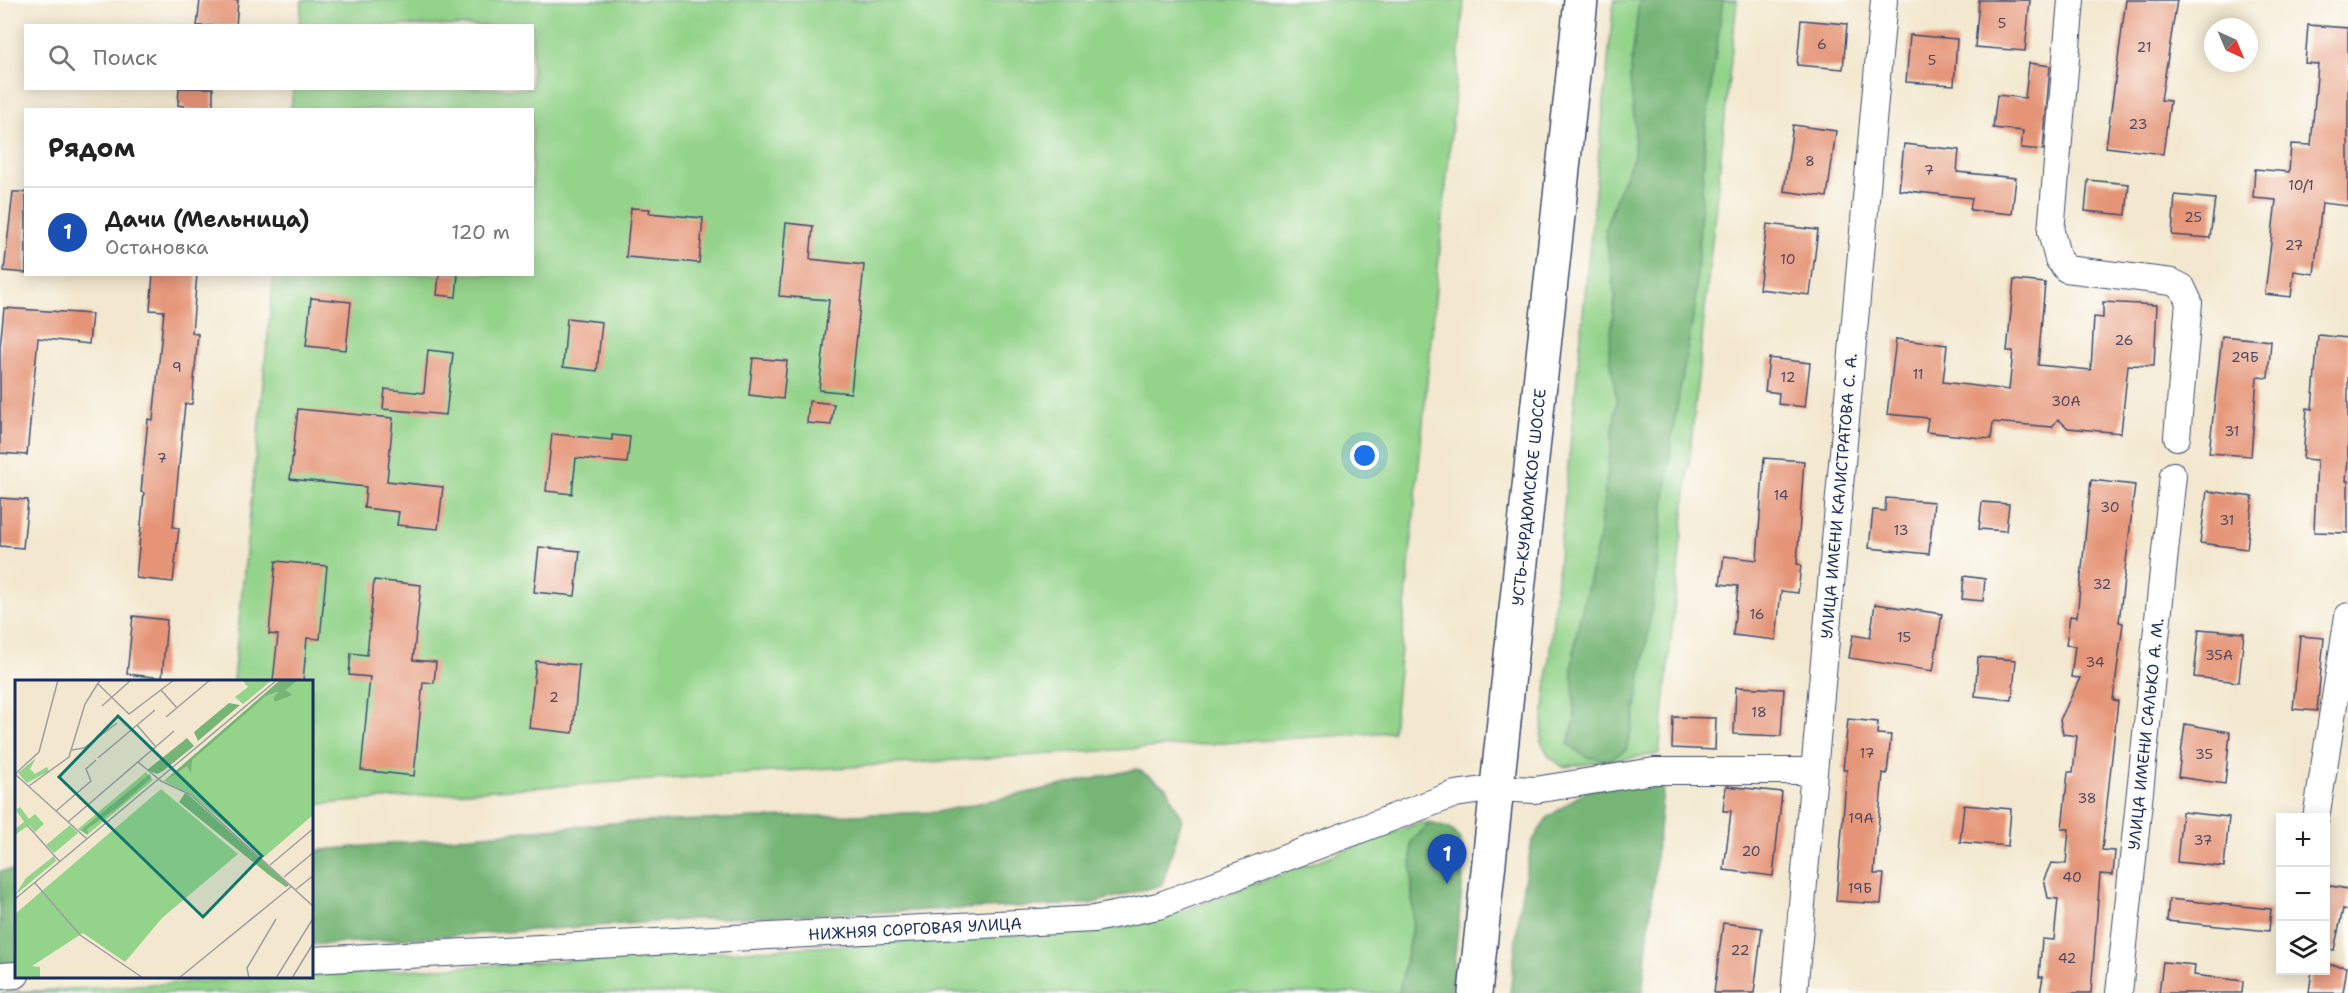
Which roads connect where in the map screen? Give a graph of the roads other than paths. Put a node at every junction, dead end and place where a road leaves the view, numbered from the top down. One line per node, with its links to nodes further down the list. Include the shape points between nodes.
1 (1581, 0): 8 (main road, УСТЬ-КУРДЮМСКОЕ ШОССЕ)
2 (1884, 0): 7 (street, УЛИЦА ИМЕНИ КАЛИСТРАТОВА С. А.)
3 (2071, 0): 4 (street, via 2051,232 2058,259 2066,269 2172,282 2182,287 2189,302)
4 (2177, 438)
5 (2174, 475): 15 (street, УЛИЦА ИМЕНИ САЛЬКО А. М.)
6 (2348, 616): 9 (street)
7 (1813, 771): 8 (street, НИЖНЯЯ СОРГОВАЯ УЛИЦА, via 1654,771 1536,790); 14 (street, УЛИЦА ИМЕНИ КАЛИСТРАТОВА С. А.)
8 (1497, 788): 10 (street, НИЖНЯЯ СОРГОВАЯ УЛИЦА, via 1455,794 1158,906 1094,919); 13 (main road, УСТЬ-КУРДЮМСКОЕ ШОССЕ)
9 (2317, 813)
10 (314, 960)
11 (15, 975): 12 (street)
12 (0, 976)
13 (1475, 993)
14 (1794, 993)
15 (2119, 993)

